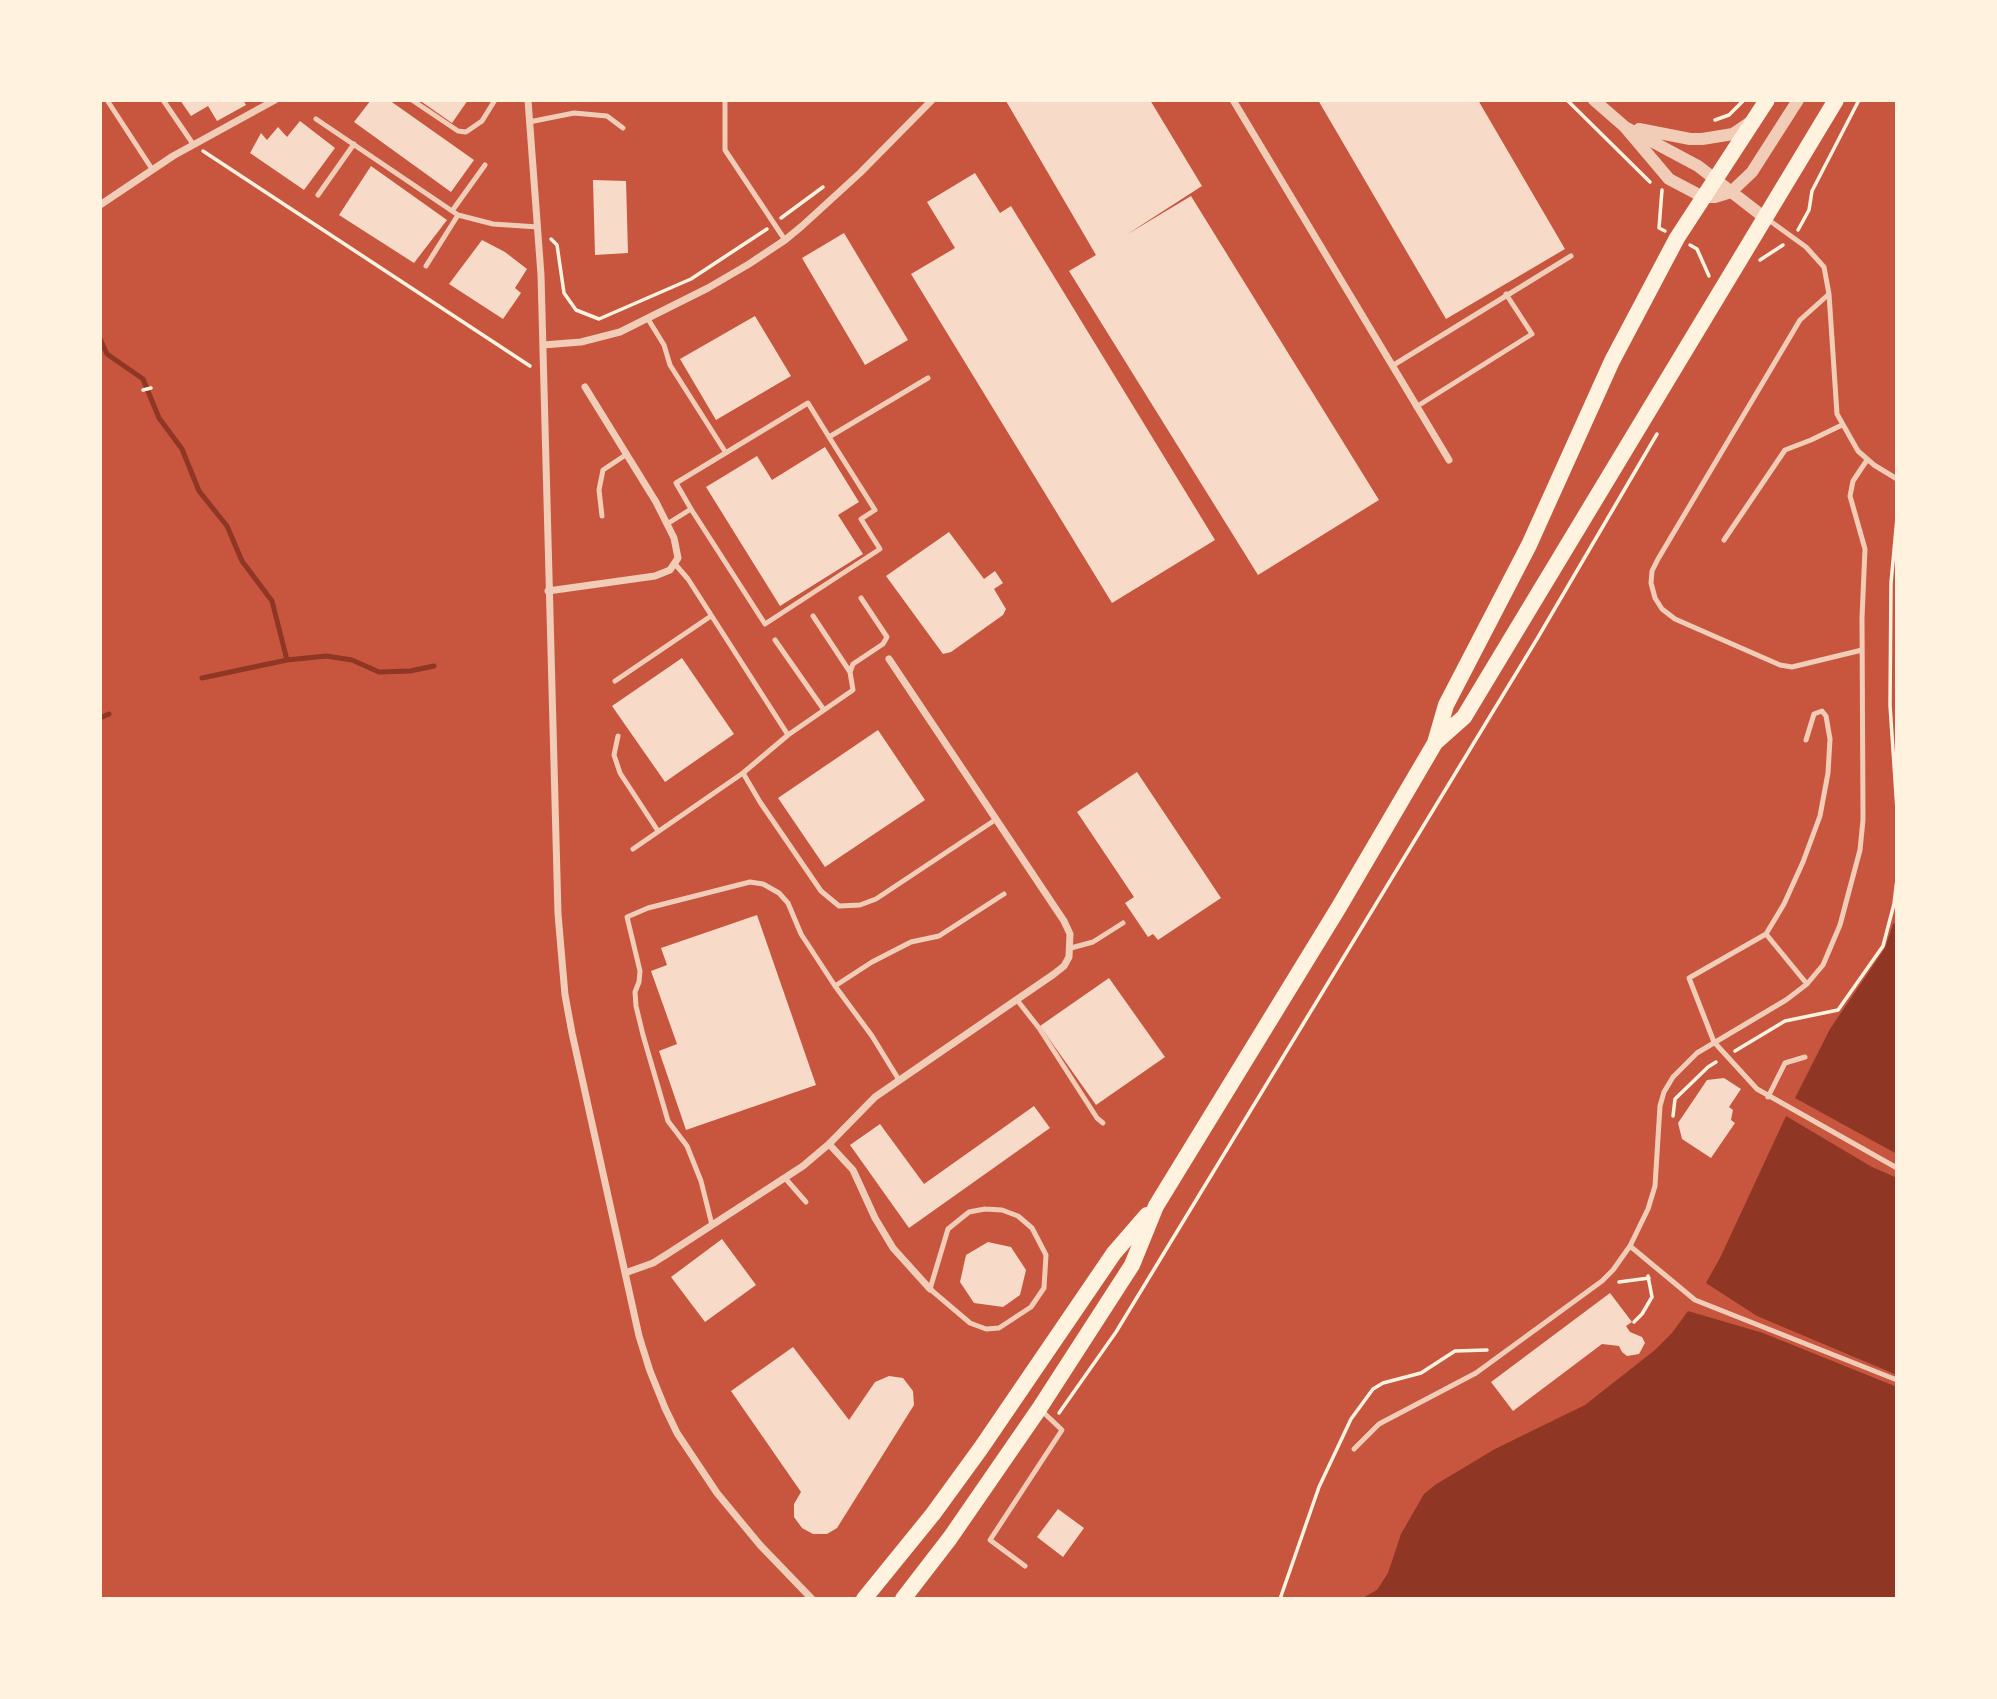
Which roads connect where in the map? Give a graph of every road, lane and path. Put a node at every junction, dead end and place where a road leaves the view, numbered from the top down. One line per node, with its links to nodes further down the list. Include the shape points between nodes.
1 (107, 100): 24 (lane)
2 (163, 100): 21 (lane)
3 (275, 100): 21 (street)
4 (412, 100): 5 (lane, via 466,132 482,121)
5 (495, 100)
6 (528, 100): 18 (street)
7 (725, 100): 35 (lane, via 725,150)
8 (932, 100): 38 (street)
9 (1233, 100): 46 (street)
10 (1567, 100): 27 (path)
11 (1594, 100): 19 (street)
12 (1767, 100): 17 (main road)
13 (1798, 100): 28 (street, via 1752,172)
14 (1836, 100): 34 (main road)
15 (1859, 100): 37 (path, via 1812,191 1809,210)
16 (316, 118): 22 (lane)
17 (1753, 120): 19 (street, via 1733,134 1702,139); 25 (main road)
18 (529, 122): 20 (lane, via 574,114 607,116); 36 (street)
19 (1625, 127): 25 (street); 30 (street, via 1669,179)
20 (623, 128)
21 (193, 144): 24 (street); 47 (path)
22 (354, 144): 29 (lane); 32 (lane)
23 (485, 165): 32 (lane)
24 (152, 169): 31 (street)
25 (1715, 179): 28 (street); 30 (main road)
26 (824, 186): 35 (path)
27 (1661, 192)
28 (1731, 192): 30 (street); 34 (street)
29 (318, 195)
30 (1703, 197): 80 (main road, via 1612,361 1529,545 1446,705)
31 (100, 205)
32 (452, 211): 33 (lane)
33 (458, 215): 36 (lane); 41 (lane)
34 (1765, 218): 37 (lane); 80 (main road, via 1464,716)
35 (773, 225): 36 (path, via 691,279 599,319 576,310 564,293 557,245); 38 (lane)
36 (538, 228): 45 (street)
37 (1794, 238): 40 (path); 43 (lane, via 1824,267)
38 (785, 240): 44 (street)
39 (1571, 256): 42 (lane)
40 (1754, 264)
41 (426, 266)
42 (1506, 294): 46 (lane); 52 (lane, via 1532,334)
43 (1829, 294): 53 (lane, via 1837,414); 72 (lane, via 1800,320 1658,559 1651,583 1662,609 1675,619 1780,665 1792,667)
44 (648, 319): 45 (street, via 603,338); 56 (lane, via 670,365)
45 (543, 345): 47 (street)
46 (1392, 366): 52 (street)
47 (544, 375): 67 (street)
48 (928, 378): 55 (lane)
49 (585, 387): 57 (street)
50 (151, 388): 51 (path)
51 (143, 390)
52 (1416, 407): 58 (street)
53 (1842, 425): 59 (lane); 65 (lane, via 1785,450)
54 (1661, 426): 117 (path, via 1116,1332)
55 (829, 437): 56 (lane, via 808,403); 61 (lane, via 875,510 861,519 880,549 765,624)
56 (726, 453): 61 (lane, via 676,483)
57 (627, 454): 62 (lane, via 603,470 599,490); 64 (street)
58 (1450, 460)
59 (1867, 460): 60 (lane); 72 (lane, via 1853,481 1850,496 1864,549)
60 (1897, 479)
61 (691, 509): 64 (lane)
62 (602, 516)
63 (1897, 518): 82 (path, via 1891,583 1890,705)
64 (667, 524): 66 (street, via 677,548)
65 (1724, 540)
66 (675, 564): 67 (street, via 655,576); 69 (lane)
67 (548, 591): 109 (street, via 558,914 565,995)
68 (861, 598): 74 (lane, via 887,637 853,664)
69 (711, 615): 75 (lane); 77 (lane)
70 (813, 616): 74 (lane)
71 (775, 640): 76 (lane)
72 (1862, 650): 91 (lane, via 1865,793 1860,850 1835,942)
73 (889, 659): 83 (street)
74 (850, 672): 76 (lane, via 853,690)
75 (615, 681)
76 (824, 710): 77 (lane)
77 (788, 735): 81 (lane)
78 (618, 736): 84 (lane, via 614,755 620,773)
79 (1806, 740): 89 (lane, via 1814,714 1822,711 1830,739 1821,816)
80 (1435, 743): 105 (main road)
81 (743, 773): 83 (lane, via 821,891 839,906 876,899); 84 (lane)
82 (1897, 810)
83 (995, 820): 90 (street, via 1064,921)
84 (658, 831): 85 (lane)
85 (633, 849)
86 (1897, 879): 95 (path, via 1882,946 1838,1010 1785,1021)
87 (1004, 894): 92 (lane, via 939,936 911,942)
88 (1124, 923): 90 (lane, via 1093,942)
89 (1766, 934): 91 (lane); 94 (lane, via 1689,978)
90 (1072, 948): 93 (street, via 1064,965)
91 (1807, 984): 94 (lane)
92 (835, 986): 97 (lane); 106 (lane, via 801,934 788,903 763,884 750,882 627,917 639,971 635,992 643,1035 668,1121 687,1146)
93 (1017, 1000): 97 (street); 99 (lane)
94 (1714, 1042): 95 (lane); 107 (lane, via 1685,1064 1664,1092 1655,1186)
95 (1727, 1056): 98 (lane); 100 (path, via 1708,1067 1675,1099)
96 (1805, 1057): 98 (lane, via 1785,1063)
97 (899, 1080): 101 (street, via 860,1111)
98 (1768, 1097): 102 (lane)
99 (1103, 1124)
100 (1672, 1125)
101 (830, 1144): 103 (street); 112 (street, via 853,1170 893,1248)
102 (1897, 1168)
103 (785, 1178): 104 (lane); 106 (street)
104 (806, 1202)
105 (1156, 1206): 116 (main road, via 1132,1265); 121 (main road, via 1114,1252 981,1448)
106 (712, 1225): 109 (street, via 653,1263)
107 (1630, 1246): 108 (lane); 118 (lane, via 1602,1281 1476,1373 1379,1424)
108 (1650, 1264): 110 (path); 115 (lane, via 1695,1300)
109 (625, 1273): 120 (street, via 650,1371 677,1433 739,1521)
110 (1649, 1278): 111 (path); 113 (path, via 1652,1297)
111 (1612, 1286)
112 (930, 1289): 112 (lane, via 948,1229 969,1212 1002,1210 1018,1216 1032,1228 1046,1255 1044,1288 1031,1307 999,1328 970,1323)
113 (1634, 1322)
114 (1494, 1348): 123 (path, via 1455,1351 1421,1373 1373,1389 1350,1419 1319,1487)
115 (1897, 1380)
116 (1040, 1409): 117 (lane); 122 (main road)
117 (1053, 1423): 119 (lane, via 1062,1430 990,1540)
118 (1354, 1449)
119 (1025, 1566)
120 (812, 1599)
121 (864, 1599)
122 (903, 1599)
123 (1280, 1599)

